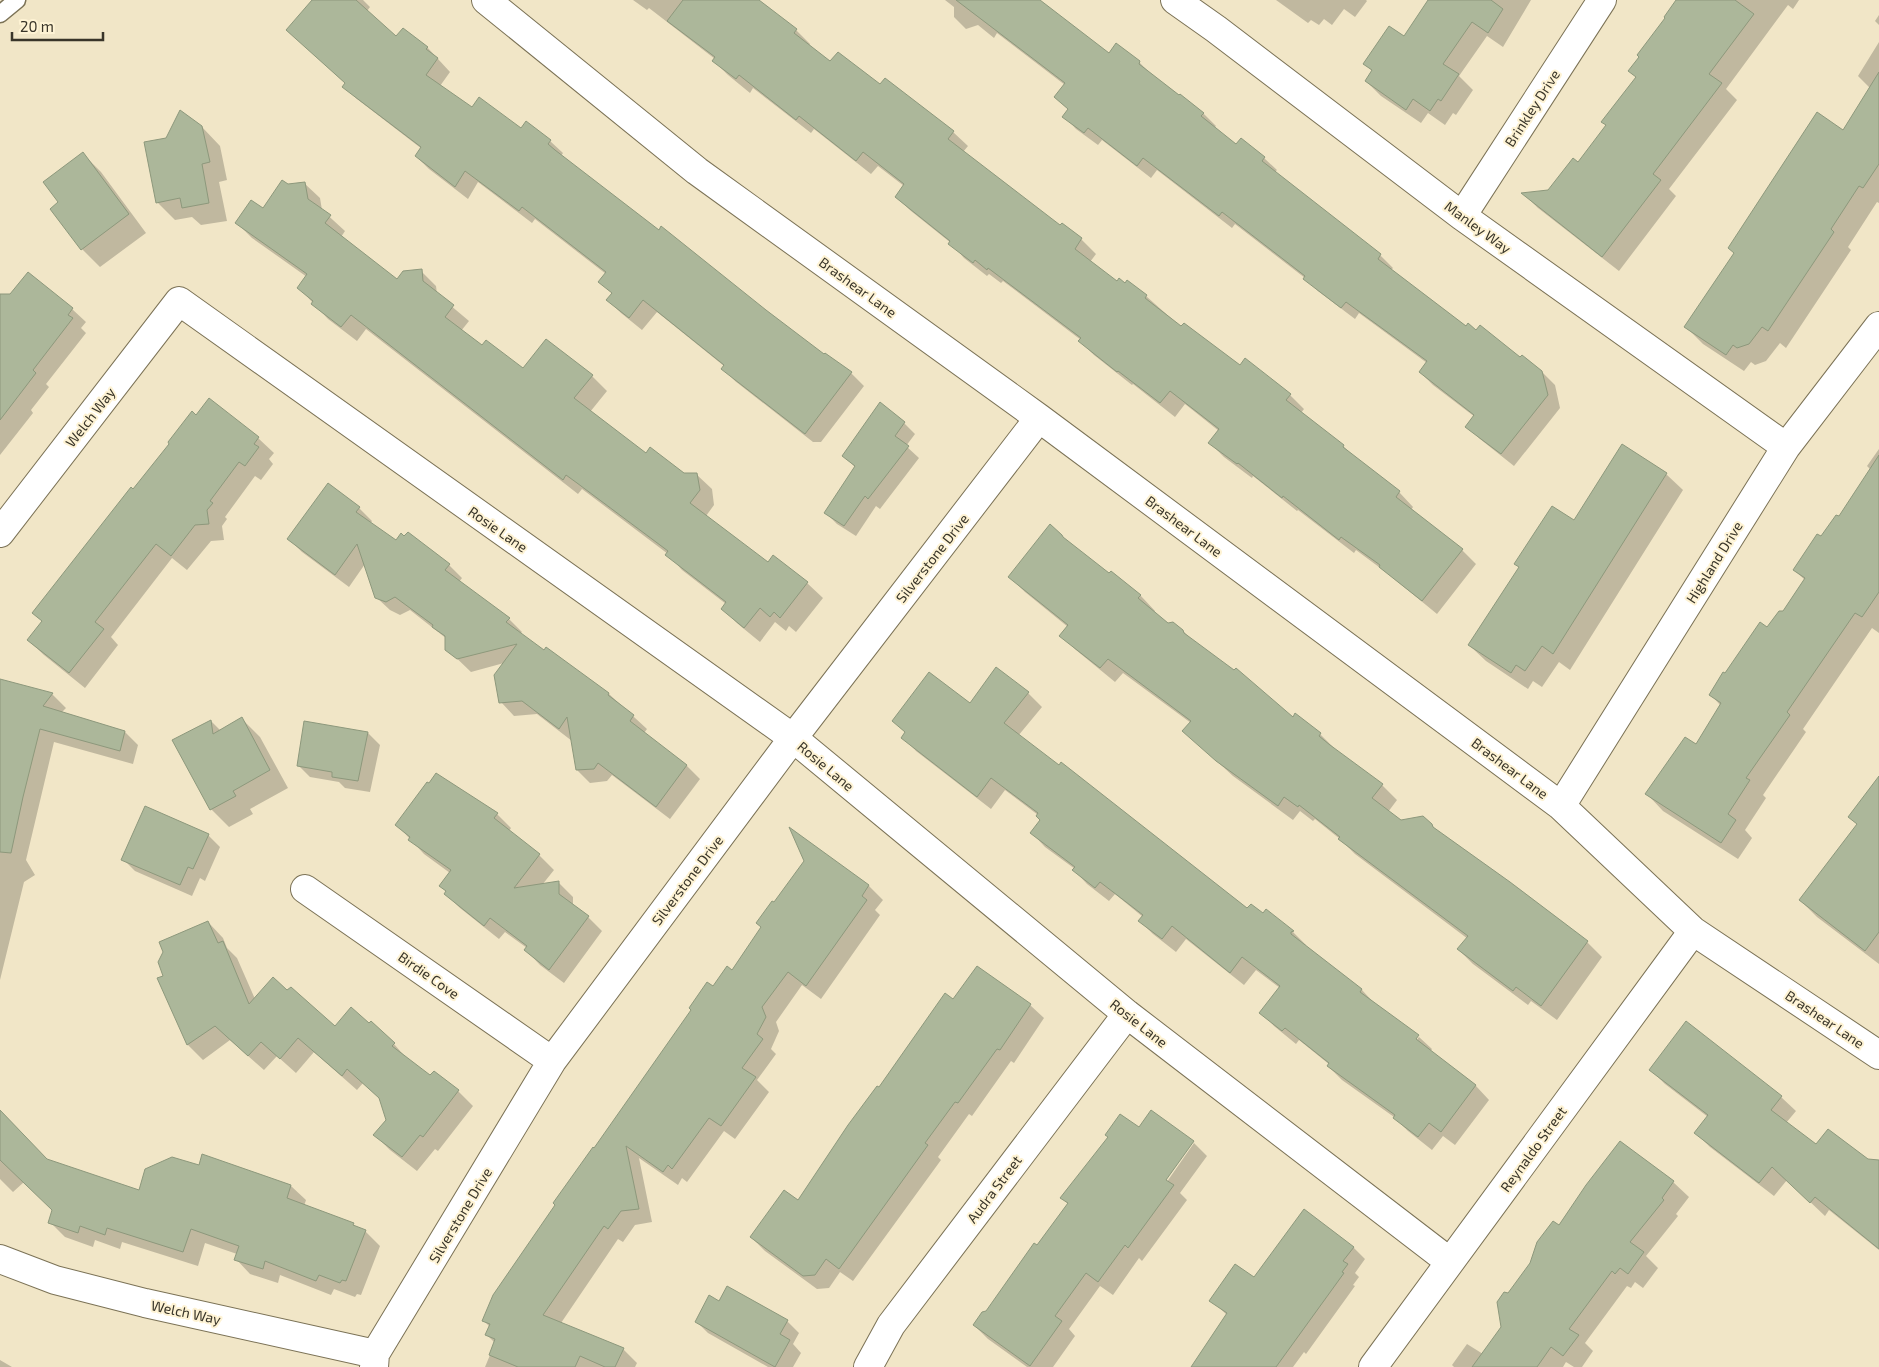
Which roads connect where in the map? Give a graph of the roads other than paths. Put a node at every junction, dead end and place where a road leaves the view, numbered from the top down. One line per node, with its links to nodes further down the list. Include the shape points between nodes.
1 (17, 0): 5 (lane)
2 (486, 0): 9 (street, Brashear Lane, via 697,171)
3 (1175, 0): 6 (street, Manley Way)
4 (1602, 0): 6 (street, Brinkley Drive)
5 (0, 14)
6 (1462, 216): 10 (street, Manley Way)
7 (180, 301): 11 (street, Welch Way); 12 (street, Rosie Lane)
8 (1879, 326): 10 (street, Highland Drive)
9 (1039, 418): 12 (street, Silverstone Drive); 13 (street, Brashear Lane)
10 (1786, 447): 13 (street, Highland Drive)
11 (0, 533)
12 (792, 738): 16 (street, Rosie Lane); 18 (street, Silverstone Drive)
13 (1561, 806): 15 (street, Brashear Lane)
14 (306, 889): 18 (street, Birdie Cove)
15 (1693, 931): 17 (street, Brashear Lane); 20 (street, Reynaldo Street)
16 (1127, 1014): 20 (street, Rosie Lane); 22 (street, Audra Street, via 891,1325)
17 (1879, 1055)
18 (552, 1061): 21 (street, Silverstone Drive)
19 (0, 1259): 21 (street, Welch Way, via 55,1280)
20 (1450, 1262): 23 (street, Reynaldo Street)
21 (375, 1361)
22 (868, 1367)
23 (1373, 1367)

